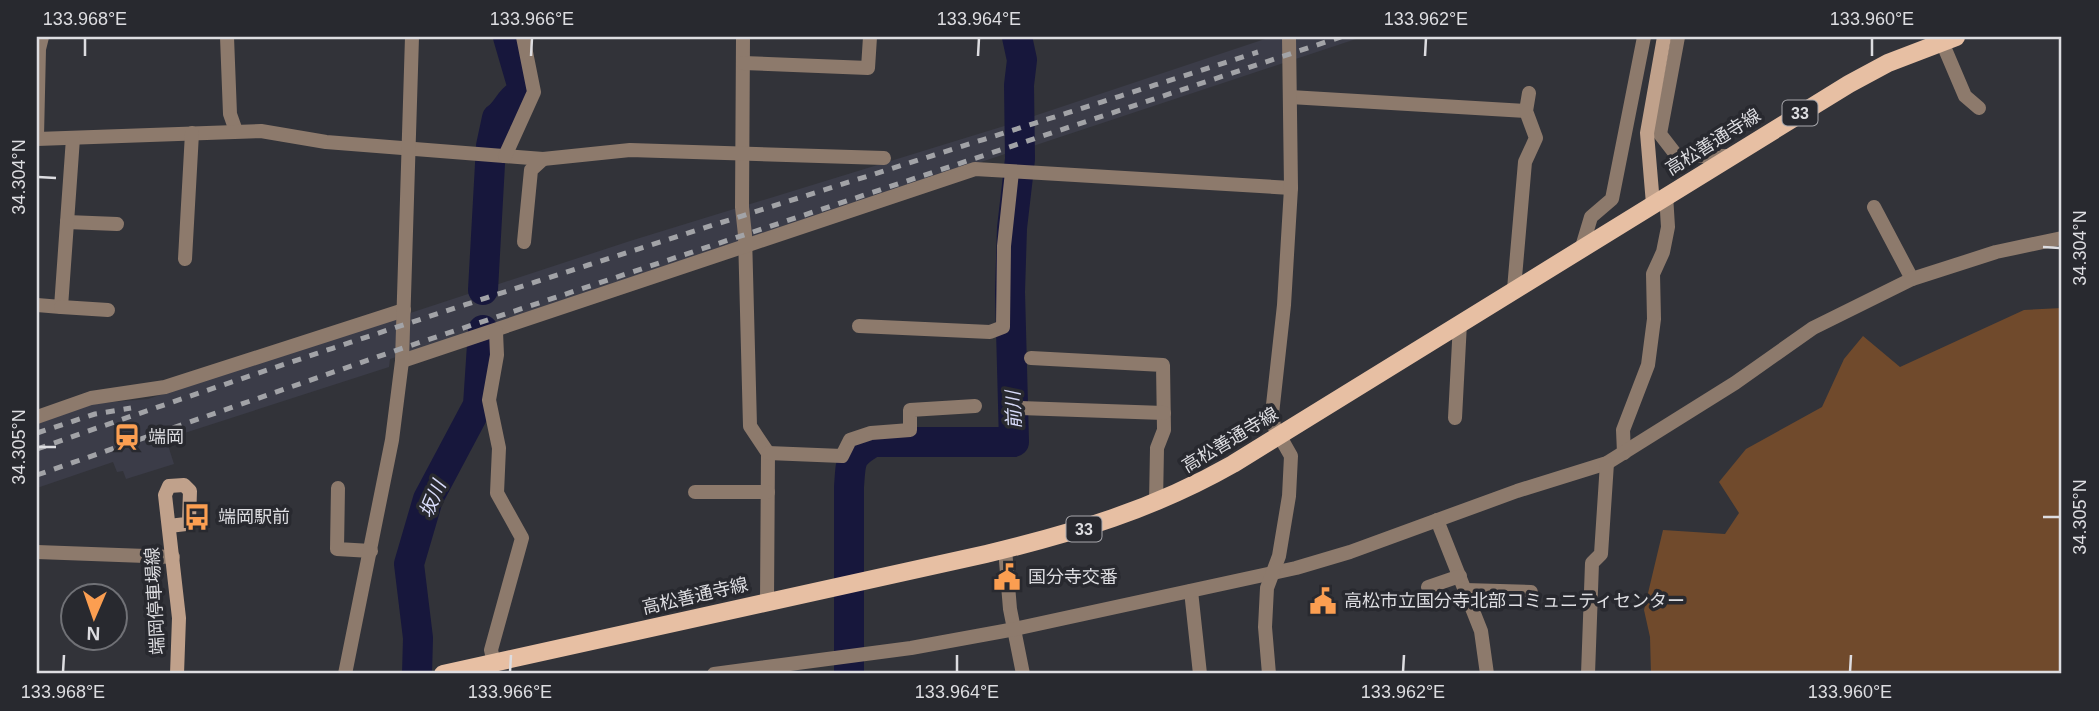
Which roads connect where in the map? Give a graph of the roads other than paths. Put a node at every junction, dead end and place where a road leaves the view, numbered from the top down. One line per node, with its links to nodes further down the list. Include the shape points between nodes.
1 (42, 37): 19 (street)
2 (227, 37): 17 (street, via 230,114)
3 (412, 37): 21 (street)
4 (523, 37): 23 (street, via 534,92)
5 (743, 37): 12 (street)
6 (870, 37): 12 (street, via 868,68)
7 (1289, 37): 14 (street)
8 (1644, 37): 36 (street, via 1612,199 1591,217)
9 (1664, 37): 29 (main road, via 1647,133)
10 (1678, 37): 24 (street, via 1660,134 1677,156)
11 (1949, 39): 15 (street, via 1965,96); 24 (main road, 高松善通寺線 / 33, via 1868,73)
12 (743, 62): 22 (street)
13 (1529, 93): 16 (street)
14 (1290, 97): 16 (street); 28 (street)
15 (1979, 108)
16 (1526, 111): 39 (street, via 1536,138 1525,162)
17 (236, 131): 18 (street); 21 (street)
18 (192, 133): 20 (street); 37 (street)
19 (37, 138): 20 (street)
20 (73, 138): 31 (street)
21 (410, 149): 23 (street); 43 (street)
22 (741, 152): 25 (street); 26 (street, via 630,150); 35 (street)
23 (496, 155): 26 (street)
24 (1730, 156): 29 (main road, 高松善通寺線 / 33)
25 (884, 158)
26 (543, 159): 34 (street, via 531,170)
27 (1012, 172): 28 (street); 35 (street, via 975,169); 45 (street, via 1004,246 1003,327 990,332)
28 (1291, 188): 54 (street, via 1272,414)
29 (1659, 200): 36 (main road, 高松善通寺線 / 33); 56 (street, via 1668,227 1653,274 1648,365 1623,430)
30 (1874, 207): 38 (street)
31 (67, 222): 32 (street); 41 (street)
32 (117, 224)
33 (2062, 238): 38 (street, via 1996,252)
34 (524, 242)
35 (745, 247): 46 (street); 55 (street, via 750,426)
36 (1582, 247): 39 (main road, 高松善通寺線 / 33)
37 (185, 259)
38 (1912, 279): 56 (street, via 1813,328)
39 (1514, 289): 44 (main road, 高松善通寺線 / 33)
40 (37, 305): 41 (street)
41 (61, 307): 42 (street)
42 (108, 310)
43 (404, 310): 48 (street); 52 (street, via 165,387 91,398)
44 (1460, 323): 53 (street); 54 (main road, 高松善通寺線 / 33)
45 (859, 326)
46 (496, 332): 48 (street); 76 (street, via 489,400 499,447 498,493 522,538 491,650)
47 (1031, 358): 51 (street, via 1163,365)
48 (402, 361): 65 (street)
49 (975, 406): 55 (street, via 910,410 910,430 850,440 842,456)
50 (1020, 408): 51 (street)
51 (1164, 413): 61 (street, via 1157,449)
52 (37, 417)
53 (1455, 418)
54 (1279, 435): 61 (main road, 高松善通寺線 / 33); 68 (street, via 1291,456)
55 (768, 453): 60 (street)
56 (1624, 453): 57 (street)
57 (1607, 463): 62 (street); 86 (street, via 1601,554 1592,563)
58 (338, 488): 65 (street, via 337,549)
59 (695, 492): 60 (street)
60 (768, 492): 74 (street)
61 (1156, 503): 64 (main road, 高松善通寺線 / 33, via 1074,533)
62 (1437, 520): 68 (street, via 1350,552); 69 (street)
63 (169, 526): 67 (main road, 端岡停車場線)
64 (1006, 549): 74 (main road, 高松善通寺線 / 33); 75 (street)
65 (371, 551): 79 (street)
66 (37, 552): 67 (street)
67 (173, 557): 78 (main road, 端岡停車場線, via 179,618)
68 (1273, 572): 72 (street); 84 (street, via 1267,588 1265,627)
69 (1460, 576): 70 (street); 71 (street)
70 (1428, 587)
71 (1465, 590): 73 (street); 85 (street, via 1481,631)
72 (1191, 591): 75 (street); 83 (street)
73 (1531, 592)
74 (767, 601): 76 (main road, 高松善通寺線 / 33)
75 (1014, 629): 77 (street); 82 (street)
76 (494, 663): 80 (main road, 高松善通寺線 / 33)
77 (799, 669): 81 (street)
78 (177, 674)
79 (345, 674)
80 (443, 674)
81 (715, 674)
82 (1023, 674)
83 (1200, 674)
84 (1269, 674)
85 (1487, 674)
86 (1588, 674)

